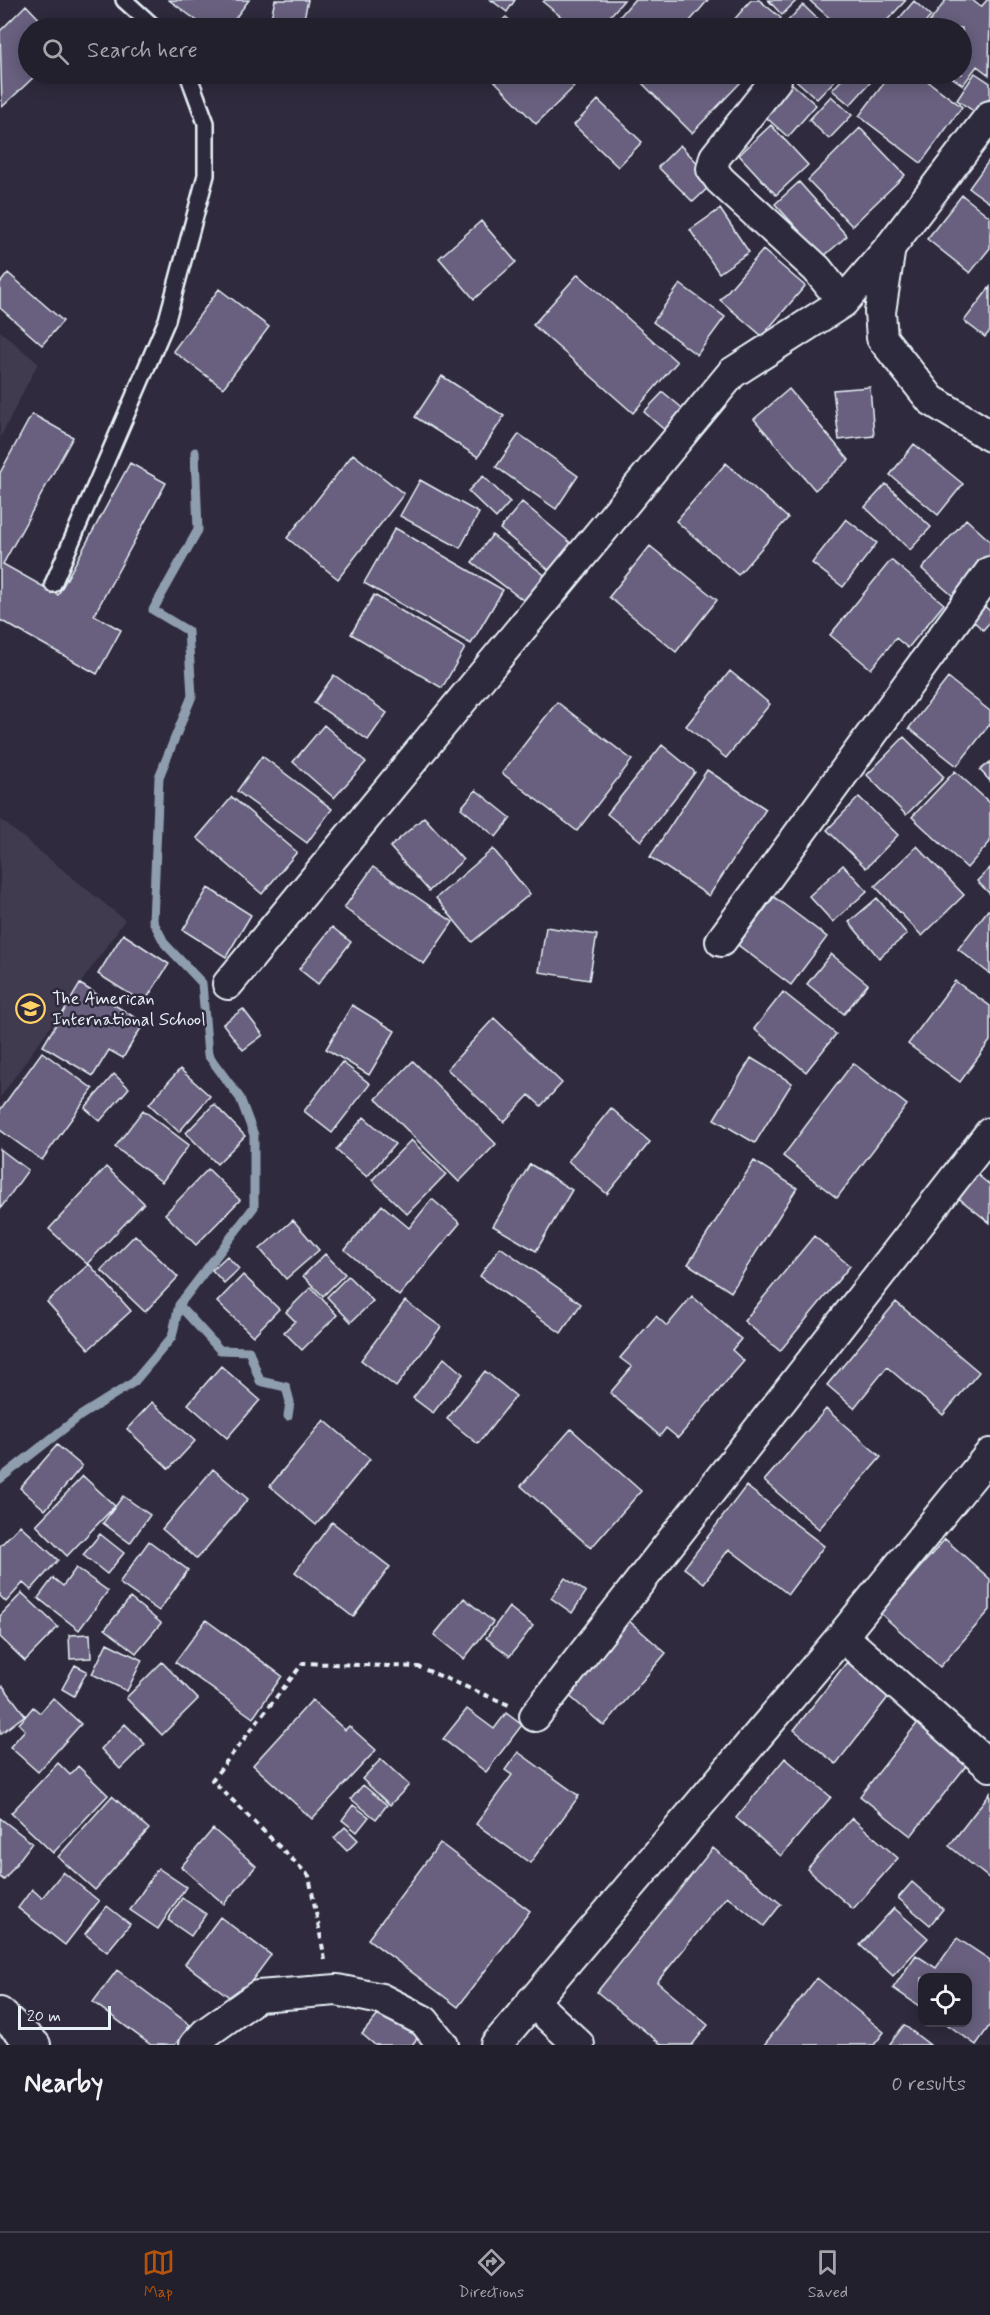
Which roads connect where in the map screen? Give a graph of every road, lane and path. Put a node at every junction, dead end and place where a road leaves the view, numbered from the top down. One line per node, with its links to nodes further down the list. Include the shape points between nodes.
1 (124, 0): 2 (lane)
2 (144, 18)
3 (192, 84): 10 (lane, via 206,123 206,175 167,320)
4 (773, 84): 7 (street, via 715,157 712,169 817,269)
5 (990, 116): 6 (street)
6 (890, 247): 7 (street); 8 (street, via 880,312 882,338 931,400)
7 (843, 302): 12 (street, via 732,373)
8 (990, 436)
9 (990, 572): 11 (street)
10 (53, 584)
11 (721, 941)
12 (228, 984)
13 (990, 1133): 16 (street)
14 (990, 1454): 15 (street)
15 (842, 1636): 17 (street); 19 (street)
16 (535, 1716): 18 (path, via 419,1667 303,1663 212,1780 309,1876 324,1957)
17 (990, 1766)
18 (337, 1990): 22 (street, via 258,1996); 23 (street, via 381,1999 424,2021)
19 (532, 2001): 24 (street); 25 (street)
20 (0, 2013): 21 (street)
21 (34, 2045)
22 (195, 2045)
23 (443, 2045)
24 (496, 2045)
25 (579, 2045)

